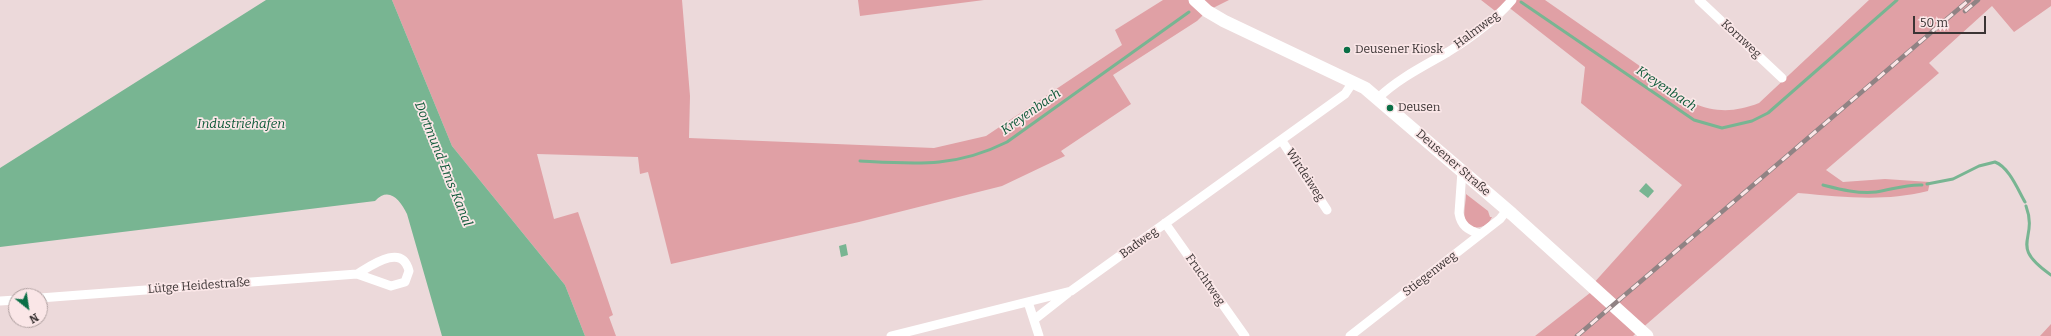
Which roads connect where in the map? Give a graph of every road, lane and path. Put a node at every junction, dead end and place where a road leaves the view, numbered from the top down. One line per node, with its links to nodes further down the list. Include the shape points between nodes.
1 (1195, 0): 5 (street, Deusener Straße, via 1224,21)
2 (1512, 0): 6 (street, Halmweg, via 1500,14 1468,39 1393,84)
3 (1699, 0): 4 (street, Kornweg)
4 (1782, 78)
5 (1353, 82): 6 (street, Deusener Straße); 7 (street, Badweg, via 1345,94)
6 (1378, 98): 8 (street, Deusener Straße)
7 (1282, 140): 9 (street, Wirdeiweg); 11 (street, Badweg)
8 (1462, 171): 10 (street, Deusener Straße); 12 (street, via 1460,220 1463,226)
9 (1327, 210)
10 (1508, 210): 12 (street, Stiegenweg); 22 (street, Deusener Straße)
11 (1165, 223): 14 (street, Badweg); 20 (street, Fruchtweg)
12 (1480, 234): 21 (street, Stiegenweg)
13 (357, 274): 13 (street, Lütge Heidestraße, via 391,286 404,282 410,271 404,260 390,256); 15 (street, Lütge Heidestraße)
14 (1071, 291): 16 (street, Badweg); 17 (street)
15 (48, 297)
16 (1028, 302): 17 (street); 18 (street, Badweg)
17 (1035, 319): 19 (street)
18 (891, 336)
19 (1039, 336)
20 (1245, 336)
21 (1350, 336)
22 (1647, 336)

